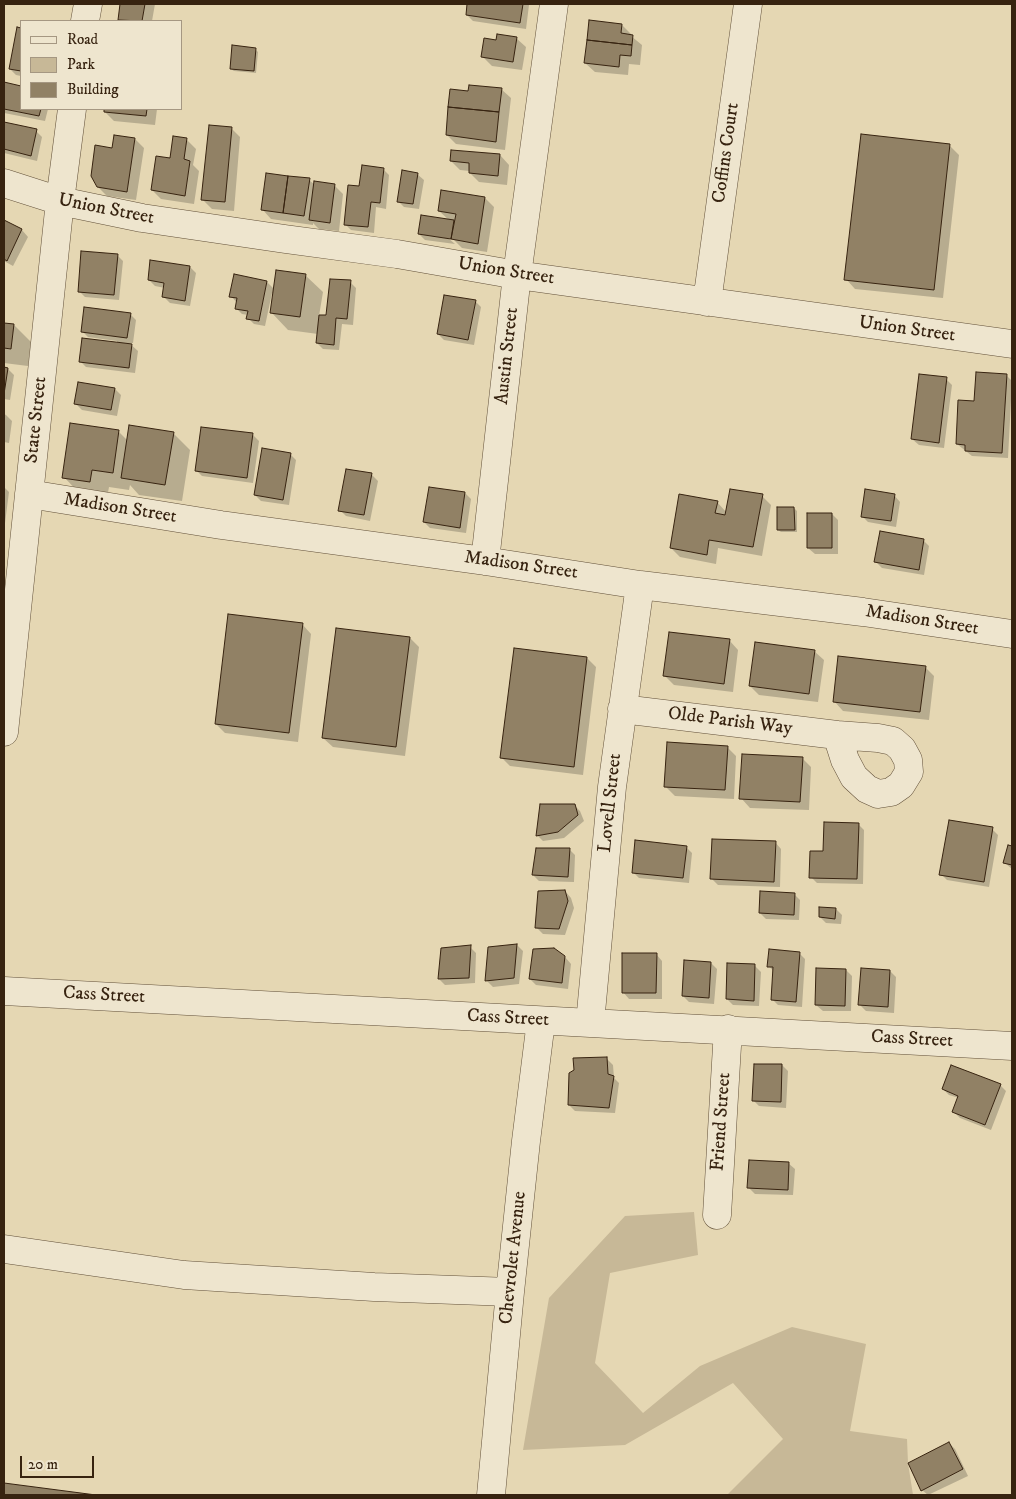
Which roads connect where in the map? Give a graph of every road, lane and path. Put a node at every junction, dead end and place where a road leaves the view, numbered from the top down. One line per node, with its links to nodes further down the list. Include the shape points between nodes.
1 (88, 4): 4 (street)
2 (554, 4): 8 (street, Austin Street)
3 (748, 4): 9 (street, Coffins Court)
4 (85, 20)
5 (72, 110): 7 (street, State Street)
6 (4, 183): 7 (street, Union Street)
7 (60, 201): 8 (street, Union Street, via 142,218 398,254); 11 (street, State Street)
8 (517, 275): 9 (street, Union Street); 12 (street, Austin Street)
9 (707, 302): 10 (street, Union Street)
10 (1012, 344)
11 (30, 494): 12 (street, Madison Street, via 221,525); 15 (street, State Street)
12 (485, 560): 13 (street, Madison Street)
13 (640, 585): 14 (street, Madison Street); 16 (street, Lovell Street)
14 (1012, 634)
15 (7, 676): 17 (street, State Street)
16 (622, 709): 18 (street, Olde Parish Way); 21 (street, Lovell Street)
17 (4, 732)
18 (837, 735)
19 (4, 991): 20 (street, Cass Street)
20 (541, 1021): 21 (street, Cass Street); 26 (street, Chevrolet Avenue)
21 (590, 1023): 22 (street, Cass Street)
22 (728, 1029): 23 (street, Cass Street); 24 (street, Friend Street)
23 (1012, 1046)
24 (717, 1215)
25 (4, 1249): 26 (street, via 184,1274 374,1287)
26 (510, 1292): 27 (street, Chevrolet Avenue)
27 (491, 1495)

